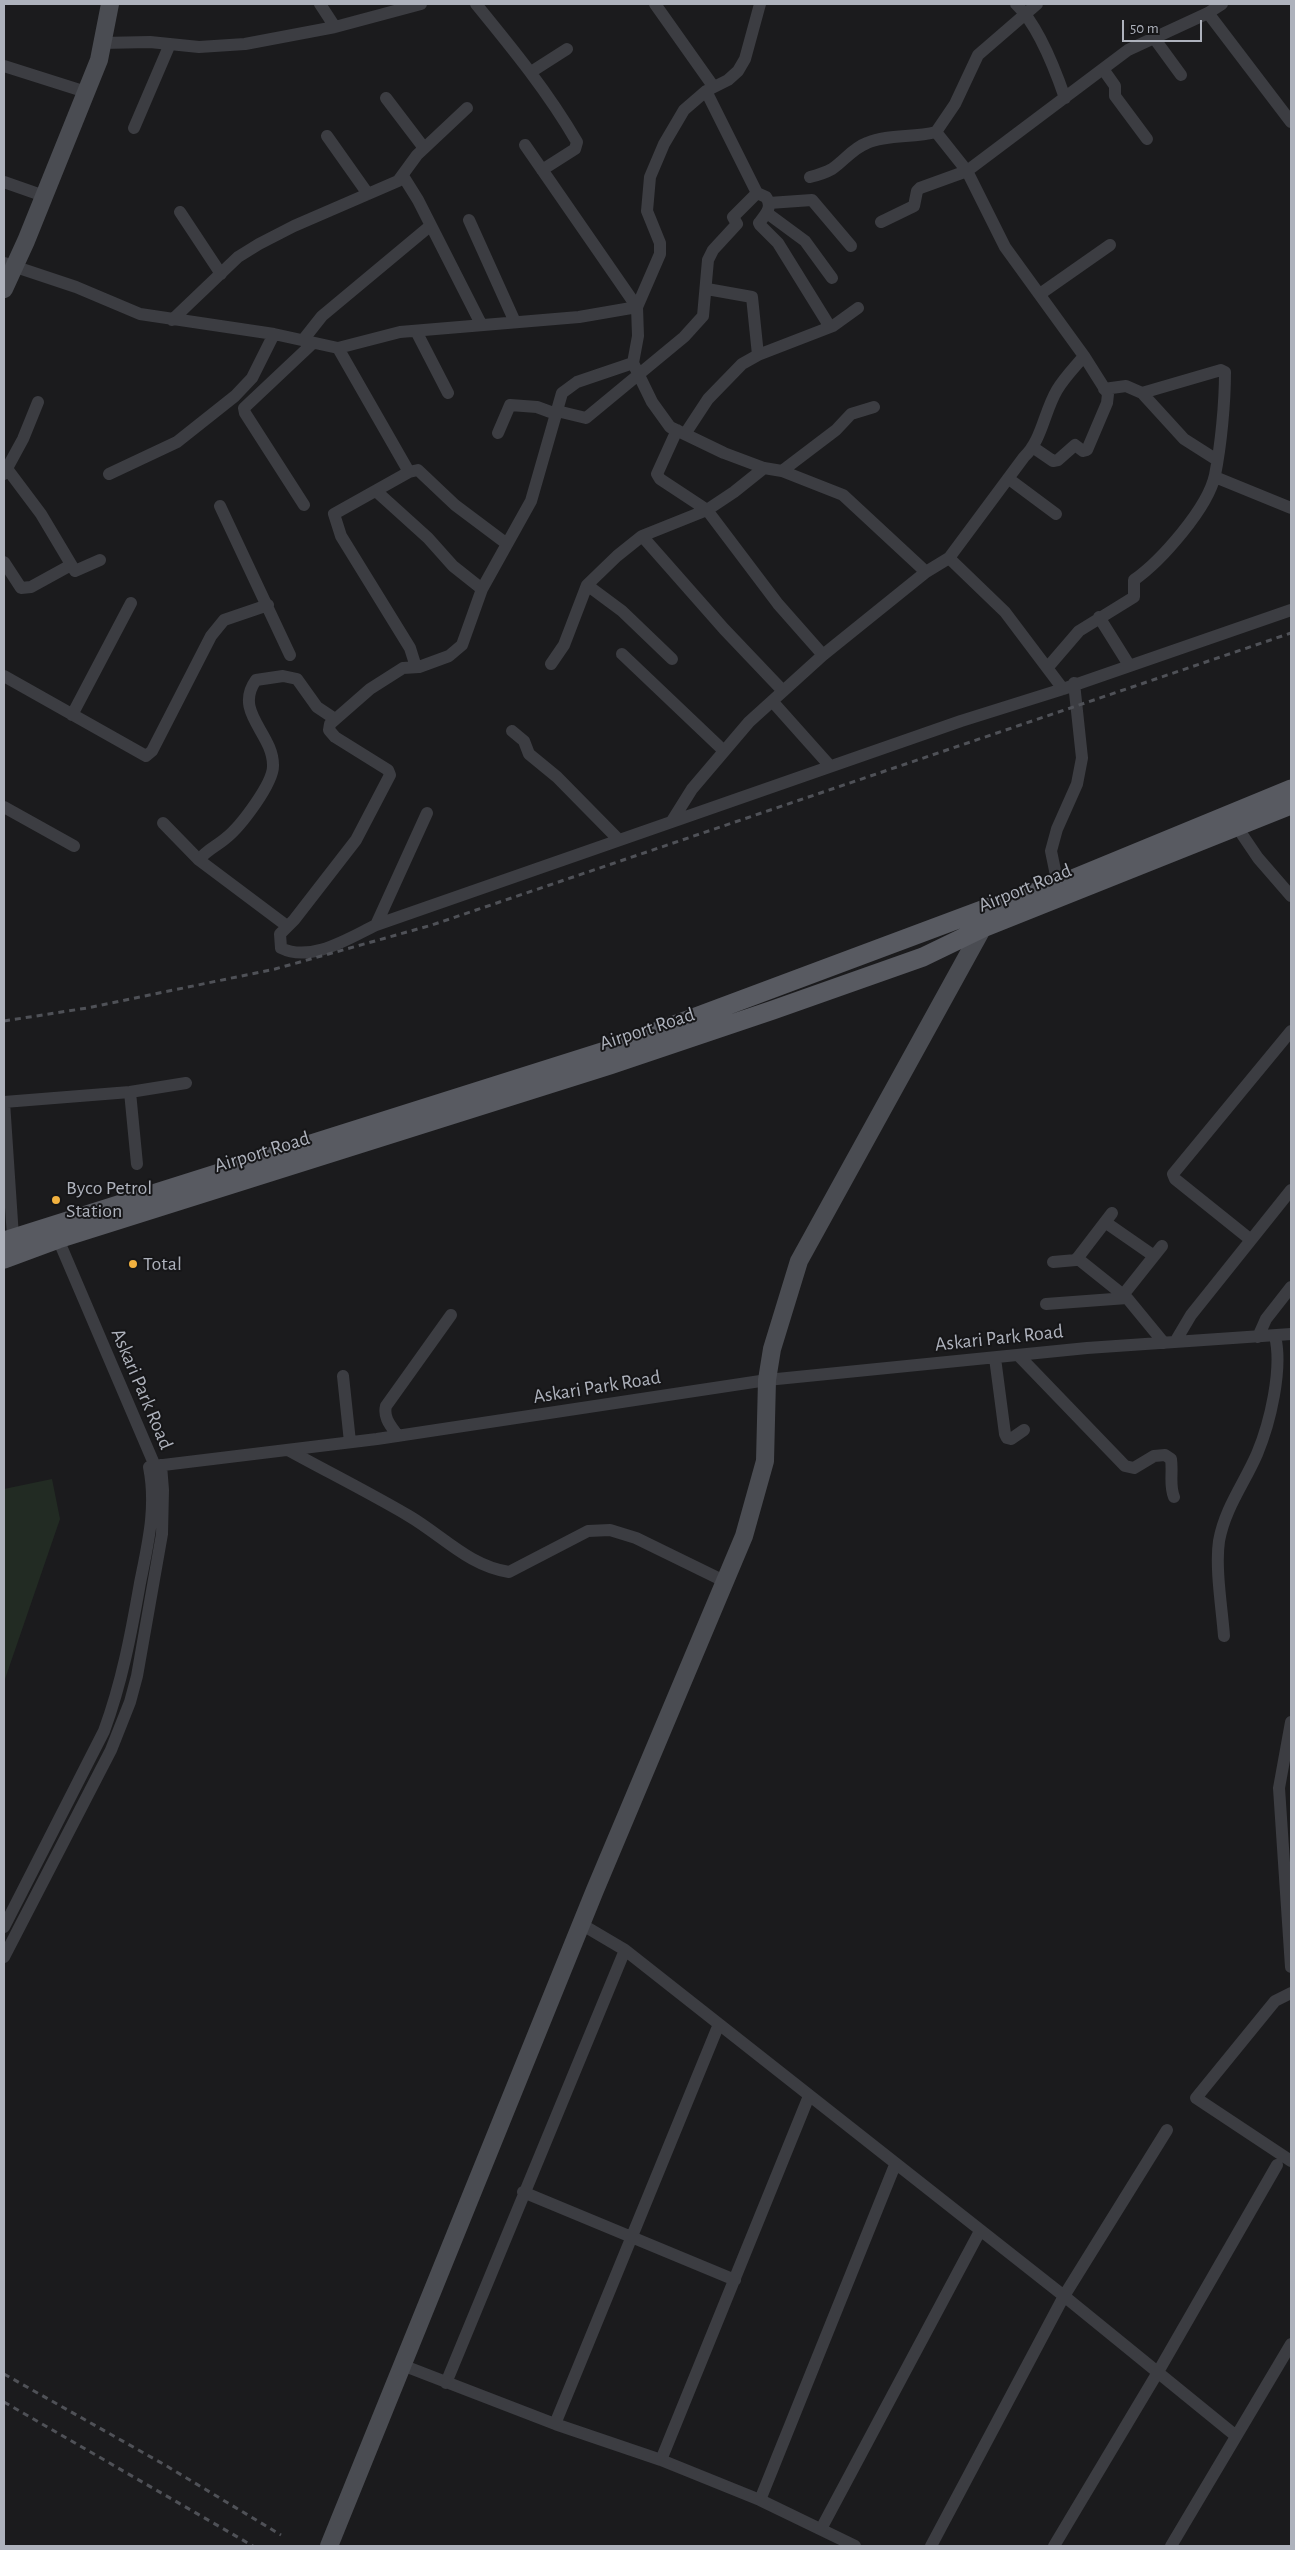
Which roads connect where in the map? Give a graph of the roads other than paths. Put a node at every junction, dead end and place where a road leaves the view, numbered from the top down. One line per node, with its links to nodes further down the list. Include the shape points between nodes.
1 (110, 4): 15 (street)
2 (320, 4): 13 (street)
3 (421, 4): 10 (street)
4 (476, 4): 20 (street)
5 (655, 4): 22 (street)
6 (760, 4): 22 (street, via 745,60 728,80)
7 (1016, 4): 12 (street)
8 (1037, 4): 12 (street)
9 (1222, 4): 11 (street)
10 (407, 6): 13 (street)
11 (1208, 13): 14 (street); 27 (street)
12 (1027, 14): 25 (street, via 1058,76); 29 (street, via 978,55 955,104)
13 (335, 27): 16 (street, via 245,44 199,47)
14 (1154, 38): 19 (street, via 1128,50); 21 (street)
15 (101, 43): 16 (street); 23 (street, via 99,60)
16 (170, 44): 28 (street)
17 (567, 49): 20 (street)
18 (4, 66): 23 (street)
19 (1103, 69): 25 (street); 31 (street, via 1114,86 1115,96)
20 (530, 72): 34 (street, via 562,115 577,142 575,148)
21 (1181, 75)
22 (710, 89): 39 (street); 55 (street, via 684,110 650,177 646,211 660,243 660,254)
23 (86, 92): 41 (street)
24 (386, 98): 33 (street)
25 (1065, 98): 35 (street)
26 (467, 108): 33 (street)
27 (1291, 122)
28 (134, 128)
29 (936, 132): 35 (street); 37 (street, via 866,143 844,157 834,168)
30 (327, 136): 40 (street)
31 (1148, 139)
32 (525, 145): 34 (street)
33 (424, 148): 36 (street, via 408,165)
34 (542, 170): 55 (street)
35 (967, 171): 45 (street, via 920,188 914,206); 54 (street, via 1005,247)
36 (403, 176): 40 (street); 46 (street)
37 (810, 177)
38 (4, 182): 41 (street)
39 (757, 193): 42 (street, via 766,197); 53 (street, via 733,217 737,224 713,250 708,260)
40 (368, 194): 50 (street, via 258,244)
41 (44, 196): 49 (street)
42 (768, 208): 48 (street, via 812,200); 51 (street, via 805,241); 60 (street, via 760,225 781,248)
43 (180, 212): 50 (street)
44 (469, 220): 58 (street)
45 (881, 222)
46 (430, 226): 59 (street); 63 (street, via 322,316)
47 (1110, 245): 54 (street)
48 (851, 246)
49 (9, 264): 52 (street); 57 (street, via 140,314)
50 (220, 274): 57 (street)
51 (832, 278)
52 (4, 289)
53 (707, 289): 65 (street, via 752,296); 67 (street, via 703,316 684,337)
54 (1040, 294): 66 (street)
55 (637, 307): 58 (street, via 579,317); 67 (street)
56 (858, 308): 60 (street)
57 (172, 320): 62 (street)
58 (515, 322): 59 (street)
59 (481, 324): 61 (street)
60 (830, 327): 65 (street)
61 (416, 330): 64 (street); 69 (street)
62 (274, 334): 63 (street); 82 (street, via 252,378 235,396 177,442)
63 (308, 342): 64 (street); 86 (street, via 244,408)
64 (338, 348): 81 (street)
65 (758, 355): 74 (street, via 742,364 713,393)
66 (1084, 356): 68 (street); 76 (street, via 1057,390)
67 (636, 368): 73 (street, via 577,382 562,393); 73 (street, via 586,418); 74 (street, via 652,402 670,427)
68 (1104, 389): 70 (street, via 1126,386); 76 (street, via 1108,394 1107,403 1086,450 1075,445 1053,461)
69 (448, 393)
70 (1142, 393): 77 (street, via 1184,439); 77 (street, via 1221,370 1225,372)
71 (38, 402): 80 (street)
72 (874, 407): 79 (street, via 851,414 836,430)
73 (557, 412): 75 (street, via 510,405); 92 (street, via 531,501)
74 (681, 432): 78 (street); 89 (street, via 657,474 660,480)
75 (498, 433)
76 (1034, 448): 84 (street)
77 (1217, 460): 83 (street)
78 (764, 468): 79 (street); 89 (street)
79 (782, 471): 97 (street, via 843,496)
80 (6, 472): 96 (street, via 41,514)
81 (409, 472): 85 (street); 92 (street, via 418,470 425,475 455,505)
82 (108, 474)
83 (1215, 477): 88 (street); 103 (street, via 1198,510 1174,541 1134,580 1134,597)
84 (1009, 479): 90 (street); 93 (street)
85 (376, 491): 99 (street, via 428,538 453,566); 110 (street, via 334,514 334,519 341,536 410,648)
86 (304, 505)
87 (220, 506): 101 (street)
88 (1291, 508)
89 (707, 510): 91 (street); 106 (street, via 778,604)
90 (1056, 514)
91 (642, 536): 98 (street); 114 (street)
92 (507, 544): 99 (street)
93 (950, 558): 97 (street); 111 (street, via 1005,612)
94 (100, 560): 96 (street, via 76,571)
95 (4, 562): 96 (street, via 20,588 31,587)
96 (71, 565)
97 (926, 572): 106 (street)
98 (587, 585): 107 (street, via 622,611); 108 (street, via 564,645)
99 (482, 589): 110 (street, via 462,645 449,656)
100 (131, 603): 116 (street)
101 (268, 605): 105 (street); 116 (street, via 224,620 211,636 152,751 146,756)
102 (1291, 610): 109 (street)
103 (1099, 617): 109 (street); 111 (street, via 1070,638)
104 (622, 654): 119 (street)
105 (290, 655)
106 (824, 655): 114 (street)
107 (672, 659)
108 (552, 664)
109 (1129, 665): 113 (street)
110 (416, 667): 117 (street, via 403,668 370,689)
111 (1048, 667): 113 (street)
112 (4, 676): 116 (street)
113 (1068, 686): 120 (street); 131 (street, via 1082,758 1077,784 1051,851)
114 (783, 691): 115 (street)
115 (772, 701): 119 (street); 120 (street)
116 (72, 714)
117 (335, 719): 130 (street, via 317,707 297,679 283,676 256,680 250,689 248,706 274,763 273,773 246,816 227,838); 135 (street, via 329,730 335,737 388,770 390,775 356,840)
118 (512, 731): 128 (street, via 524,740 529,754 557,777)
119 (724, 751): 125 (street, via 692,789)
120 (830, 766): 125 (street)
121 (1291, 789): 131 (main road, Airport Road)
122 (1291, 804): 127 (main road, Airport Road)
123 (4, 807): 129 (street)
124 (427, 813): 134 (street)
125 (672, 821): 128 (street)
126 (163, 823): 130 (street)
127 (1237, 827): 132 (street, via 1258,858); 136 (main road, Airport Road)
128 (618, 839): 134 (street)
129 (74, 846)
130 (199, 860): 135 (street)
131 (1058, 884): 133 (main road, Airport Road)
132 (1291, 896)
133 (993, 906): 136 (street); 143 (main road, Airport Road, via 604,1050)
134 (376, 925): 135 (street, via 325,948 302,953 291,953 281,948 280,934)
135 (287, 926)
136 (983, 928): 144 (main road, Airport Road, via 923,957 736,1022); 160 (street, via 799,1260 772,1348)
137 (1291, 1031): 145 (street, via 1173,1174 1175,1179)
138 (186, 1082): 139 (street)
139 (130, 1092): 140 (street); 141 (street)
140 (4, 1102): 143 (street)
141 (137, 1164)
142 (1291, 1190): 145 (street)
143 (9, 1239)
144 (58, 1239): 147 (main road, Airport Road); 165 (street, Askari Park Road)
145 (1251, 1240): 156 (street)
146 (1077, 1258): 148 (street); 150 (street); 150 (street, via 1109,1217 1158,1251)
147 (4, 1260)
148 (1053, 1262)
149 (1291, 1287): 155 (street, via 1266,1319)
150 (1125, 1296): 151 (street); 156 (street)
151 (1046, 1304)
152 (451, 1315): 162 (street, via 386,1406 384,1411 388,1422)
153 (1291, 1334): 154 (street, Askari Park Road)
154 (1275, 1336): 155 (street, Askari Park Road); 168 (street, via 1277,1366 1264,1433 1256,1456 1234,1496 1219,1542)
155 (1258, 1337): 156 (street, Askari Park Road)
156 (1169, 1343): 157 (street, Askari Park Road)
157 (1018, 1356): 158 (street, Askari Park Road); 166 (street, via 1125,1466 1134,1468 1154,1456 1165,1455 1171,1460 1170,1488)
158 (995, 1358): 160 (street, Askari Park Road); 161 (street, via 1004,1434 1011,1439)
159 (343, 1376): 163 (street)
160 (767, 1380): 162 (street, Askari Park Road); 167 (street, via 765,1461 744,1536)
161 (1024, 1430)
162 (398, 1436): 163 (street, Askari Park Road)
163 (350, 1442): 164 (street, Askari Park Road)
164 (288, 1450): 165 (street, Askari Park Road); 167 (street, via 411,1517 470,1559 496,1570 509,1572 588,1531 610,1530 636,1538)
165 (155, 1466): 171 (street, via 149,1537 122,1679 104,1730); 173 (street, via 163,1490 162,1534 130,1702 110,1750)
166 (1174, 1497)
167 (724, 1581): 170 (street)
168 (1224, 1636)
169 (1291, 1722): 174 (street, via 1279,1788)
170 (581, 1924): 172 (street); 188 (street)
171 (4, 1927)
172 (625, 1950): 176 (street); 182 (street)
173 (4, 1957)
174 (1291, 1967)
175 (1291, 1993): 179 (street, via 1275,2001 1196,2098)
176 (719, 2024): 177 (street); 184 (street)
177 (809, 2096): 180 (street); 185 (street)
178 (1166, 2130): 186 (street)
179 (1291, 2159)
180 (895, 2165): 183 (street); 194 (street)
181 (1277, 2165): 189 (street)
182 (523, 2192): 184 (street); 190 (street)
183 (980, 2231): 186 (street); 195 (street)
184 (631, 2237): 185 (street); 191 (street)
185 (735, 2280): 193 (street)
186 (1064, 2296): 189 (street); 198 (street)
187 (1291, 2344): 192 (street)
188 (402, 2366): 190 (street); 196 (street)
189 (1158, 2372): 192 (street); 199 (street)
190 (446, 2382): 191 (street)
191 (555, 2424): 193 (street)
192 (1236, 2436): 200 (street)
193 (661, 2460): 194 (street)
194 (760, 2500): 195 (street)
195 (821, 2529): 197 (street)
196 (329, 2546)
197 (855, 2546)
198 (931, 2546)
199 (1054, 2546)
200 (1171, 2546)

